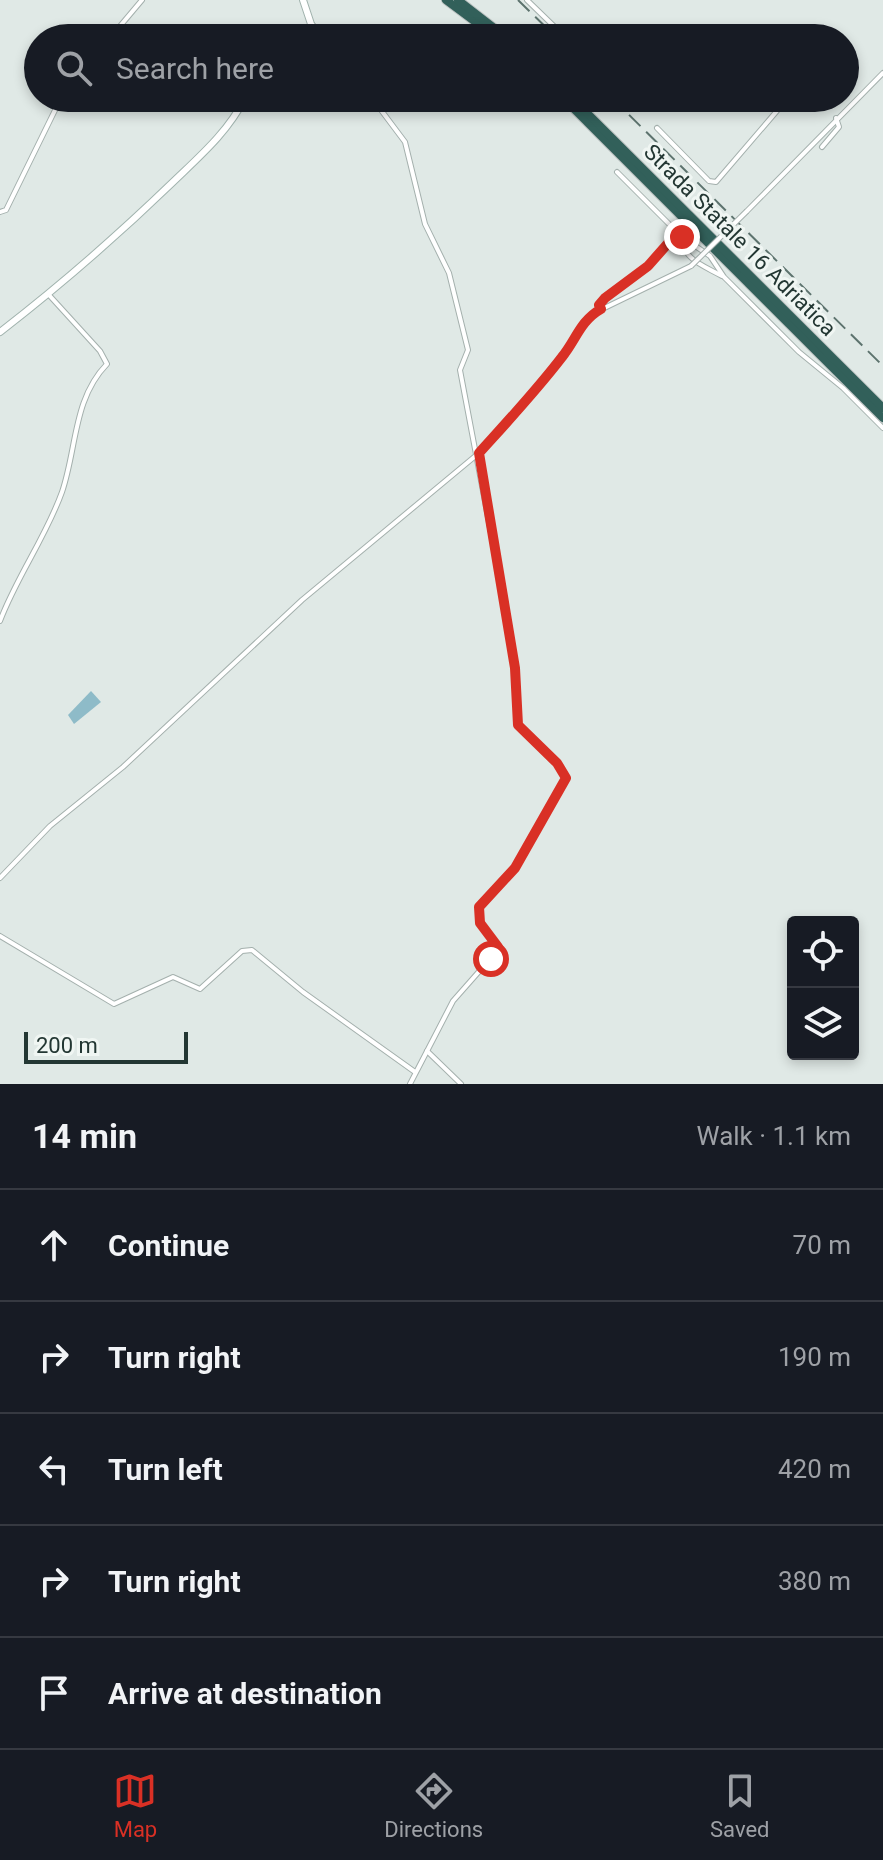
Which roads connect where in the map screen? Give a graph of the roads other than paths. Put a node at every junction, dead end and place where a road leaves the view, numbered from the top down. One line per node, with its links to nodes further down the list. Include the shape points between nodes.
1 (142, 0): 7 (street)
2 (303, 0): 6 (street)
3 (446, 0): 8 (highway)
4 (458, 0): 9 (highway)
5 (527, 0): 10 (street)
6 (312, 23)
7 (122, 24)
8 (478, 24)
9 (489, 24)
10 (552, 24)
11 (883, 73): 12 (street)
12 (859, 95)
13 (54, 112): 24 (street, via 6,210)
14 (236, 112): 27 (street, via 218,138)
15 (382, 112): 33 (street, via 405,142 425,224 449,273 467,346 460,370)
16 (577, 112): 31 (highway, Strada Statale 16 Adriatica)
17 (586, 112): 30 (highway, Strada Statale 16 Adriatica)
18 (776, 112): 21 (street, via 716,182)
19 (842, 112): 20 (street)
20 (836, 118): 22 (street, via 839,127); 28 (street, bridge, via 691,266)
21 (657, 128)
22 (822, 147)
23 (617, 172): 25 (street)
24 (0, 212)
25 (677, 233): 26 (street, via 710,256); 26 (street, via 698,266); 28 (street, via 648,266 605,298)
26 (724, 277): 32 (street)
27 (49, 295): 29 (street); 34 (street, via 107,364 85,395 61,494)
28 (601, 309): 33 (street, via 584,322 537,390)
29 (0, 332)
30 (883, 408)
31 (883, 418)
32 (883, 428)
33 (479, 453): 35 (street, via 302,600 123,767 50,826); 37 (street, via 515,668 518,725 566,778 515,868 481,903 478,917 498,950 453,1001)
34 (0, 621)
35 (0, 878)
36 (0, 936): 38 (street, via 114,1004 173,977 200,989 242,951 252,950)
37 (427, 1051): 38 (street); 40 (street)
38 (416, 1072): 39 (street)
39 (410, 1084)
40 (461, 1084)

